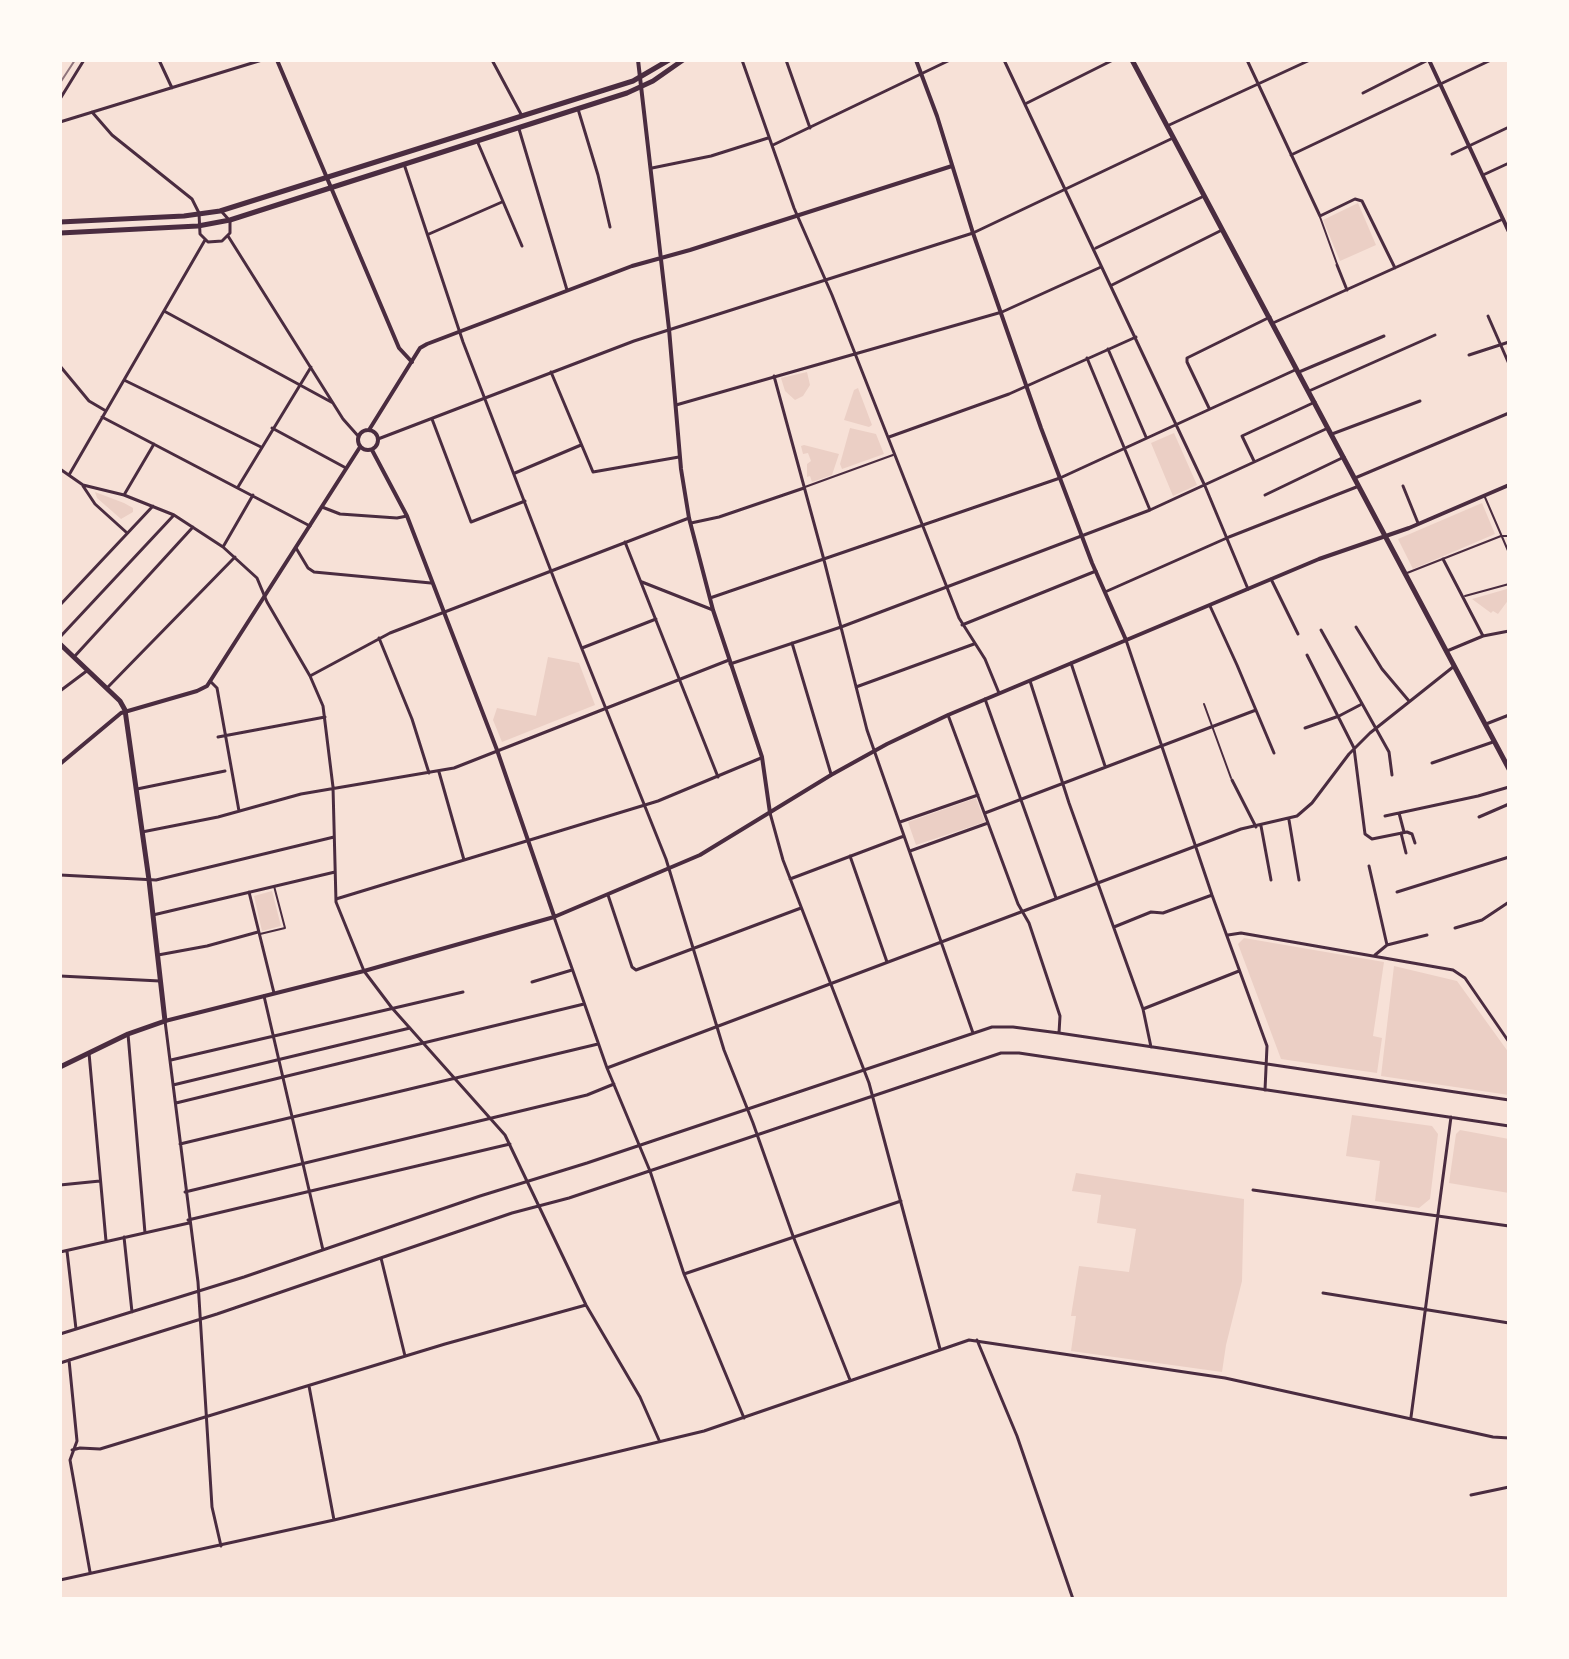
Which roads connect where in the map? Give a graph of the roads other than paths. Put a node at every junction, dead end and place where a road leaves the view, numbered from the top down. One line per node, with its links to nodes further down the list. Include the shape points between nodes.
1 (84, 60): 27 (street)
2 (159, 60): 25 (street)
3 (262, 60): 25 (street)
4 (277, 60): 49 (street)
5 (492, 60): 31 (street)
6 (638, 60): 21 (street)
7 (669, 60): 21 (main road)
8 (683, 60): 24 (main road)
9 (742, 60): 37 (street)
10 (786, 60): 36 (street)
11 (916, 60): 20 (street)
12 (950, 60): 20 (street)
13 (1004, 60): 28 (street)
14 (1113, 60): 28 (street)
15 (1132, 60): 33 (main road)
16 (1247, 60): 23 (street)
17 (1310, 60): 23 (street)
18 (1428, 60): 22 (street); 26 (street)
19 (1491, 60): 22 (street)
20 (922, 74): 36 (street); 46 (street)
21 (641, 78): 24 (street); 31 (main road)
22 (1441, 84): 41 (street); 43 (street)
23 (1258, 85): 33 (street); 43 (street)
24 (642, 87): 29 (main road); 47 (street)
25 (172, 88): 30 (street)
26 (1363, 93)
27 (60, 99)
28 (1025, 104): 51 (street)
29 (578, 109): 35 (main road); 62 (street)
30 (92, 112): 32 (street); 55 (street, via 112,135 188,195)
31 (522, 116): 49 (main road)
32 (60, 122)
33 (1167, 126): 38 (main road)
34 (1509, 127): 41 (street)
35 (519, 128): 39 (main road); 78 (street)
36 (810, 128): 40 (street)
37 (770, 137): 40 (street); 47 (street)
38 (1173, 138): 51 (street); 52 (main road)
39 (477, 141): 45 (main road); 53 (street)
40 (773, 145): 56 (street)
41 (1470, 146): 42 (street); 48 (street)
42 (1452, 154)
43 (1291, 155): 57 (street)
44 (1509, 163): 48 (street)
45 (404, 164): 50 (main road); 67 (street)
46 (952, 166): 56 (street); 66 (street)
47 (652, 168): 72 (street)
48 (1483, 175): 58 (street)
49 (327, 176): 50 (street); 54 (main road)
50 (331, 187): 59 (main road); 95 (street, via 399,348)
51 (1066, 191): 66 (street); 71 (street)
52 (1204, 196): 64 (main road); 71 (street)
53 (503, 202): 67 (street); 70 (street)
54 (220, 211): 55 (main road); 59 (street)
55 (200, 214): 60 (main road); 61 (street)
56 (798, 216): 72 (street); 76 (street)
57 (1320, 216): 73 (street); 75 (street, via 1359,199)
58 (1503, 219): 63 (street); 75 (street)
59 (230, 220): 61 (main road); 68 (street)
60 (60, 222)
61 (198, 226): 65 (main road); 69 (street)
62 (610, 227)
63 (1508, 228)
64 (1222, 230): 77 (street); 83 (main road)
65 (60, 233)
66 (973, 233): 76 (street); 81 (street)
67 (429, 234): 85 (street)
68 (228, 236): 69 (street, via 217,243); 98 (street)
69 (205, 240): 80 (street)
70 (522, 246)
71 (1095, 249): 74 (street)
72 (661, 257): 78 (street); 84 (street)
73 (1337, 265): 79 (street)
74 (1103, 267): 77 (street); 81 (street)
75 (1395, 268): 79 (street)
76 (826, 280): 84 (street); 92 (street)
77 (1112, 285): 88 (street)
78 (567, 290): 85 (street)
79 (1347, 290): 83 (street)
80 (164, 311): 102 (street); 103 (street)
81 (1002, 312): 92 (street); 104 (street)
82 (1488, 316): 90 (street)
83 (1271, 320): 99 (main road); 111 (street, via 1187,358)
84 (669, 329): 100 (street); 110 (street)
85 (459, 331): 95 (street, via 422,346); 106 (street)
86 (1435, 335): 105 (street)
87 (1384, 336): 99 (street)
88 (1136, 337): 91 (street); 116 (street)
89 (1509, 342): 90 (street)
90 (1500, 345): 93 (street); 96 (street)
91 (1108, 349): 94 (street); 124 (street)
92 (856, 354): 101 (street); 122 (street)
93 (1469, 355)
94 (1087, 358): 104 (street); 129 (street)
95 (412, 362): 119 (street)
96 (1509, 364)
97 (60, 366): 112 (street, via 89,401)
98 (312, 366): 103 (street); 109 (street)
99 (1298, 370): 105 (main road); 111 (street)
100 (551, 372): 106 (street); 126 (street)
101 (774, 376): 110 (street); 147 (street)
102 (124, 380): 112 (street); 127 (street)
103 (297, 386): 109 (street); 117 (street)
104 (1027, 386): 122 (street); 139 (street)
105 (1309, 391): 108 (main road)
106 (485, 398): 115 (street); 137 (street)
107 (1420, 401): 120 (street)
108 (1315, 402): 118 (main road); 134 (street, via 1242,436)
109 (334, 404): 121 (street)
110 (676, 405): 132 (street)
111 (1209, 409): 116 (street)
112 (106, 411): 114 (street)
113 (1509, 413): 140 (street)
114 (102, 417): 125 (street); 138 (street)
115 (432, 419): 123 (street); 152 (street, via 471,522)
116 (1176, 425): 124 (street); 143 (street)
117 (272, 428): 127 (street); 135 (street)
118 (1328, 428): 120 (main road); 134 (street)
119 (369, 430): 121 (street); 123 (street)
120 (1332, 434): 133 (main road)
121 (359, 437): 128 (street)
122 (889, 437): 131 (street)
123 (378, 439): 130 (street)
124 (1147, 439): 129 (street)
125 (154, 444): 146 (street); 148 (street)
126 (581, 445): 132 (street, via 593,472); 137 (street)
127 (261, 447): 146 (street)
128 (360, 447): 130 (street); 135 (street)
129 (1123, 449): 139 (street); 155 (street)
130 (372, 450): 157 (street)
131 (896, 454): 147 (street); 161 (street)
132 (680, 457): 158 (street)
133 (1344, 457): 140 (main road); 150 (street)
134 (1254, 463): 143 (street)
135 (346, 468): 154 (street)
136 (60, 469): 138 (street)
137 (515, 473): 152 (street)
138 (69, 475): 141 (street)
139 (1060, 478): 161 (street); 165 (street)
140 (1355, 478): 144 (main road)
141 (83, 485): 148 (street); 163 (street)
142 (1509, 485): 151 (street)
143 (1205, 486): 155 (street); 168 (street)
144 (1359, 486): 164 (main road); 168 (street)
145 (1403, 486): 159 (street)
146 (238, 487): 149 (street)
147 (804, 488): 158 (street, via 719,517); 175 (street)
148 (124, 495): 153 (street)
149 (253, 495): 160 (street); 170 (street)
150 (1265, 495)
151 (1484, 495): 159 (street); 166 (street)
152 (526, 501): 176 (street)
153 (154, 505): 156 (street); 163 (street)
154 (322, 507): 157 (street, via 340,514); 160 (street)
155 (1150, 510): 165 (street)
156 (174, 515): 162 (street); 201 (street)
157 (407, 516): 181 (street)
158 (690, 520): 169 (street); 188 (street)
159 (1418, 524): 164 (street)
160 (310, 526): 171 (street)
161 (923, 526): 175 (street); 183 (street)
162 (193, 527): 170 (street); 210 (street)
163 (126, 532): 189 (street)
164 (1385, 535): 178 (main road); 179 (street)
165 (1082, 536): 177 (street); 183 (street)
166 (1501, 536): 167 (street); 172 (street); 174 (street)
167 (1509, 536)
168 (1229, 537): 184 (street); 185 (street)
169 (625, 542): 176 (street); 180 (street)
170 (223, 547): 173 (street)
171 (296, 548): 181 (street, via 314,572); 186 (street)
172 (1509, 553)
173 (235, 557): 186 (street, via 256,575); 220 (street)
174 (1443, 559): 178 (street); 187 (street)
175 (824, 560): 188 (street); 195 (street)
176 (551, 571): 192 (street); 207 (street)
177 (1096, 571): 185 (street); 194 (street)
178 (1406, 574): 208 (main road)
179 (1271, 579): 184 (street); 199 (street)
180 (642, 582): 191 (street); 193 (street)
181 (432, 583): 192 (street)
182 (1509, 584): 187 (street)
183 (947, 587): 194 (street); 195 (street)
184 (1248, 589): 190 (street)
185 (1105, 592): 203 (street)
186 (264, 596): 215 (street); 217 (street)
187 (1463, 596): 200 (street)
188 (710, 598): 191 (street)
189 (60, 605)
190 (1209, 605): 203 (street); 228 (street)
191 (713, 610): 211 (street)
192 (443, 612): 202 (street); 243 (street)
193 (656, 619): 207 (street); 216 (street)
194 (962, 625): 206 (street)
195 (841, 627): 204 (street); 219 (street)
196 (1356, 627): 224 (street)
197 (1321, 630): 226 (street)
198 (1509, 631): 200 (street)
199 (1298, 634)
200 (1483, 636): 208 (street)
201 (60, 637)
202 (379, 638): 215 (street); 253 (street)
203 (1126, 640): 212 (street); 241 (street)
204 (792, 643): 211 (street); 254 (street)
205 (60, 644): 210 (main road)
206 (974, 644): 219 (street); 222 (street)
207 (582, 648): 227 (street)
208 (1447, 651): 213 (main road)
209 (1307, 655): 232 (street)
210 (74, 657): 214 (main road)
211 (730, 662): 216 (street); 246 (street)
212 (1071, 663): 218 (street); 249 (street)
213 (1455, 666): 224 (street); 234 (main road)
214 (88, 670): 220 (main road); 221 (street)
215 (310, 676): 233 (street)
216 (679, 679): 227 (street); 256 (street)
217 (210, 681): 229 (street, via 197,691); 238 (street, via 217,688)
218 (1030, 681): 222 (street); 258 (street)
219 (856, 687): 244 (street)
220 (107, 688): 229 (main road)
221 (60, 691)
222 (999, 693): 223 (street)
223 (985, 699): 230 (street); 263 (street)
224 (1409, 701): 237 (street)
225 (1204, 704): 235 (street)
226 (1360, 705): 232 (street); 237 (street)
227 (607, 707): 243 (street); 264 (street)
228 (1256, 710): 235 (street); 245 (street)
229 (126, 712): 248 (street); 261 (main road)
230 (948, 715): 244 (street); 262 (street)
231 (1509, 715): 234 (street)
232 (1339, 716): 236 (street); 242 (street)
233 (325, 717): 238 (street); 259 (street)
234 (1486, 724): 240 (main road)
235 (1212, 726): 241 (street); 257 (street)
236 (1305, 728)
237 (1374, 729): 242 (street); 255 (street, via 1389,752)
238 (225, 736): 239 (street); 266 (street)
239 (218, 737)
240 (1495, 741): 247 (street); 250 (main road)
241 (1161, 745): 249 (street); 282 (street)
242 (1354, 748): 272 (street, via 1312,803); 277 (street, via 1365,834 1372,839)
243 (497, 750): 252 (street); 280 (street)
244 (874, 751): 254 (street); 273 (street)
245 (1274, 753)
246 (762, 757): 256 (street); 267 (street)
247 (1432, 763)
248 (60, 764)
249 (1105, 766): 258 (street)
250 (1509, 769)
251 (225, 771): 261 (street)
252 (439, 772): 253 (street); 287 (street)
253 (429, 773): 259 (street)
254 (831, 775): 267 (street)
255 (1392, 775)
256 (718, 777): 264 (street)
257 (1232, 780): 275 (street)
258 (1063, 783): 263 (street); 296 (street)
259 (333, 787): 266 (street); 279 (street)
260 (1509, 787): 269 (street)
261 (137, 789): 276 (main road)
262 (978, 795): 268 (street); 273 (street)
263 (1021, 799): 268 (street); 302 (street)
264 (645, 804): 280 (street); 289 (street)
265 (1509, 804): 271 (street)
266 (239, 811): 276 (street)
267 (770, 813): 289 (street); 292 (street)
268 (985, 813): 274 (street)
269 (1399, 813): 270 (street); 277 (street)
270 (1385, 816)
271 (1479, 817)
272 (1289, 819): 275 (street); 295 (street)
273 (900, 822): 278 (street)
274 (988, 823): 283 (street); 306 (street)
275 (1258, 826): 282 (street); 294 (street)
276 (142, 832): 293 (main road)
277 (1402, 832): 281 (street, via 1412,834); 284 (street)
278 (904, 836): 283 (street); 285 (street)
279 (334, 837): 290 (street); 293 (street)
280 (527, 840): 287 (street); 308 (street)
281 (1415, 843)
282 (1196, 846): 296 (street); 301 (street)
283 (910, 851): 314 (street)
284 (1406, 853)
285 (850, 856): 292 (street); 319 (street)
286 (1509, 857): 299 (street)
287 (464, 860): 303 (street)
288 (1369, 866): 315 (street)
289 (669, 869): 300 (street); 316 (street)
290 (335, 872): 297 (street); 303 (street)
291 (60, 875): 293 (street)
292 (790, 879): 305 (street)
293 (149, 880): 307 (main road)
294 (1271, 880)
295 (1299, 880)
296 (1098, 883): 302 (street); 309 (street)
297 (274, 886): 298 (street); 311 (street, via 285,928)
298 (249, 892): 307 (street); 311 (street)
299 (1397, 892)
300 (608, 895): 308 (street); 316 (street, via 633,970)
301 (1212, 895): 309 (street); 313 (street)
302 (1056, 898): 306 (street)
303 (336, 899): 321 (street)
304 (1509, 902): 310 (street, via 1488,917)
305 (801, 908): 316 (street); 326 (street)
306 (1022, 911): 314 (street); 337 (street, via 1060,1016)
307 (153, 915): 317 (main road)
308 (554, 917): 320 (street); 321 (street)
309 (1114, 927): 332 (street)
310 (1455, 928)
311 (259, 933): 317 (street); 328 (street)
312 (1427, 935): 315 (street)
313 (1227, 936): 318 (street, via 1241,933); 322 (street)
314 (942, 942): 319 (street); 336 (street)
315 (1387, 945): 318 (street)
316 (693, 949): 334 (street)
317 (158, 955): 324 (main road)
318 (1374, 956): 340 (street, via 1460,973)
319 (887, 962): 326 (street)
320 (572, 970): 325 (street); 330 (street)
321 (364, 971): 328 (street); 331 (street)
322 (1239, 971): 332 (street); 347 (street, via 1267,1046)
323 (60, 976): 324 (street)
324 (160, 981): 333 (main road)
325 (532, 982)
326 (831, 983): 334 (street); 350 (street)
327 (463, 992): 331 (street)
328 (274, 994): 329 (street)
329 (264, 996): 333 (street); 339 (street)
330 (584, 1004): 341 (street); 342 (street)
331 (392, 1008): 335 (street); 339 (street)
332 (1143, 1009): 343 (street)
333 (165, 1021): 338 (main road); 346 (street)
334 (716, 1027): 349 (street); 359 (street)
335 (410, 1028): 341 (street); 345 (street)
336 (973, 1033): 337 (street, via 1001,1026); 350 (street)
337 (1059, 1033): 343 (street)
338 (128, 1034): 344 (main road); 381 (street)
339 (273, 1037): 345 (street); 346 (street)
340 (1509, 1042)
341 (425, 1044): 351 (street); 352 (street)
342 (598, 1044): 349 (street); 352 (street)
343 (1151, 1047): 347 (street)
344 (89, 1053): 348 (main road); 370 (street)
345 (279, 1059): 351 (street); 354 (street)
346 (170, 1060): 354 (street)
347 (1268, 1065): 355 (street); 357 (street)
348 (60, 1067)
349 (607, 1068): 353 (street)
350 (864, 1069): 356 (street); 359 (street)
351 (283, 1079): 358 (street); 362 (street)
352 (457, 1079): 361 (street); 362 (street)
353 (614, 1084): 361 (street); 367 (street)
354 (173, 1085): 358 (street)
355 (1265, 1090): 356 (street, via 1005,1053); 360 (street)
356 (873, 1096): 364 (street); 376 (street)
357 (1509, 1100)
358 (175, 1103): 365 (street)
359 (748, 1110): 364 (street); 367 (street)
360 (1451, 1117): 363 (street); 378 (street)
361 (491, 1118): 366 (street); 368 (street)
362 (292, 1119): 365 (street); 368 (street)
363 (1509, 1126)
364 (757, 1134): 369 (street); 382 (street)
365 (180, 1144): 374 (street)
366 (510, 1144): 371 (street); 375 (street)
367 (640, 1145): 369 (street); 371 (street)
368 (303, 1163): 374 (street); 375 (street)
369 (650, 1171): 377 (street); 389 (street)
370 (101, 1181): 372 (street); 384 (street)
371 (529, 1182): 377 (street); 385 (street)
372 (60, 1185)
373 (1253, 1190): 378 (street)
374 (185, 1192): 379 (street)
375 (309, 1192): 379 (street); 385 (street)
376 (901, 1201): 382 (street); 400 (street)
377 (541, 1206): 388 (street); 392 (street)
378 (1437, 1216): 380 (street); 393 (street)
379 (189, 1222): 381 (street); 390 (street)
380 (1509, 1226)
381 (145, 1233): 383 (street)
382 (793, 1236): 389 (street); 404 (street)
383 (124, 1237): 384 (street); 394 (street)
384 (106, 1241): 386 (street)
385 (323, 1250): 390 (street)
386 (67, 1251): 387 (street); 397 (street)
387 (60, 1252)
388 (381, 1258): 395 (street); 401 (street)
389 (684, 1274): 408 (street)
390 (198, 1292): 394 (street); 395 (street)
391 (1323, 1293): 393 (street)
392 (586, 1305): 401 (street); 410 (street, via 640,1397)
393 (1425, 1310): 396 (street); 407 (street)
394 (132, 1312): 397 (street)
395 (198, 1320): 402 (street); 406 (street)
396 (1509, 1323)
397 (76, 1329): 398 (street)
398 (60, 1334)
399 (977, 1340): 400 (street); 407 (street, via 1225,1378); 418 (street, via 1017,1436)
400 (940, 1349): 404 (street)
401 (406, 1357): 405 (street)
402 (69, 1360): 403 (street); 411 (street, via 77,1441)
403 (60, 1363)
404 (850, 1380): 408 (street)
405 (309, 1386): 406 (street); 414 (street)
406 (207, 1417): 411 (street, via 100,1449); 415 (street, via 211,1496)
407 (1411, 1417): 409 (street)
408 (744, 1418): 410 (street)
409 (1509, 1438)
410 (659, 1442): 414 (street)
411 (72, 1450): 416 (street)
412 (1509, 1487): 413 (street)
413 (1471, 1495)
414 (334, 1520): 415 (street)
415 (221, 1546): 416 (street)
416 (90, 1574): 417 (street)
417 (60, 1580)
418 (1073, 1599)

